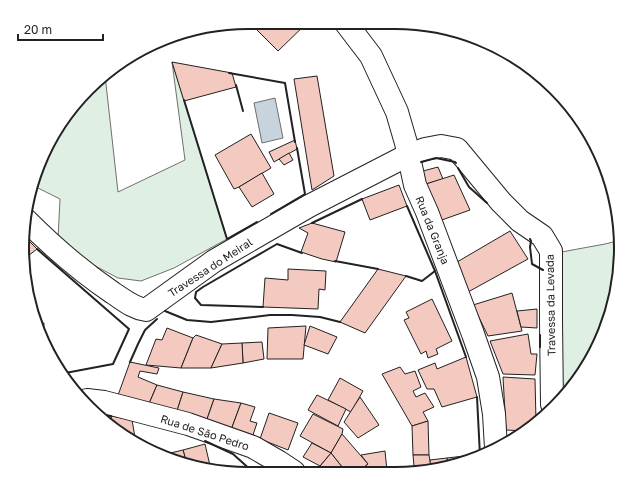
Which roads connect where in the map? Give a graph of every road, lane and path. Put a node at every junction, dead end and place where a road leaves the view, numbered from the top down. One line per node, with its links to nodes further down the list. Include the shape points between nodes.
1 (350, 29): 2 (street, Rua da Granja, via 371,56 397,112)
2 (408, 155): 3 (street, Travessa do Meiral, via 309,206 214,261 146,310 129,304 95,281); 5 (street, Travessa da Levada, via 441,146 457,149 501,202 520,221 542,236 548,246 551,252); 6 (street, Rua da Granja, via 415,185 488,377)
3 (30, 224)
4 (91, 400): 7 (street, Rua de São Pedro, via 188,424 253,447)
5 (552, 401)
6 (496, 442)
7 (286, 467)

